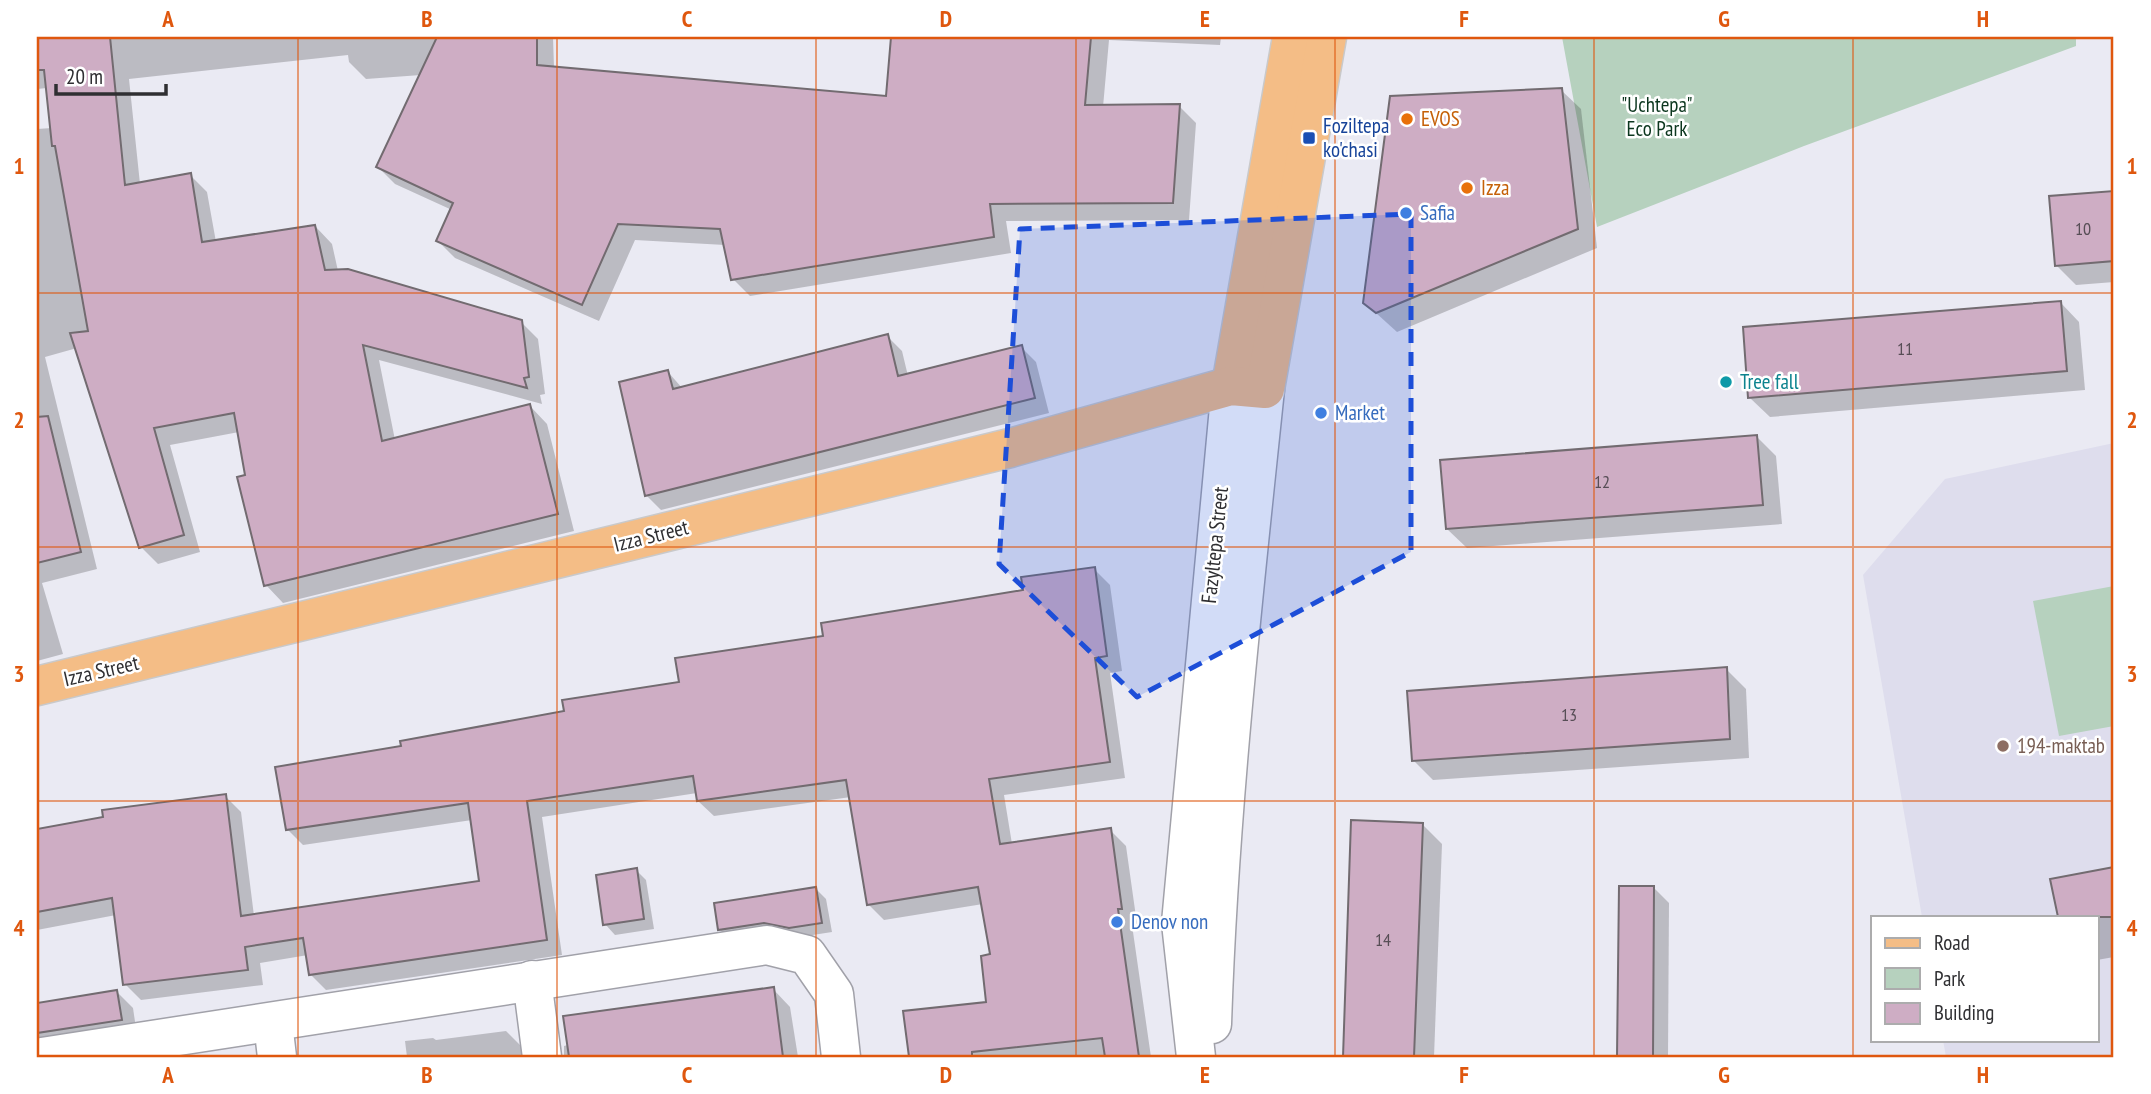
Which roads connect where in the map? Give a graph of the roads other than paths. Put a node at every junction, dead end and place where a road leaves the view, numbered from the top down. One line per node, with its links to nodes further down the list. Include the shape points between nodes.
1 (1292, 37): 3 (main road, Fazyltepa Street)
2 (1327, 37): 3 (main road, Fazyltepa Street)
3 (1248, 388): 4 (main road, Izza Street); 10 (street, Fazyltepa Street, via 1181,923); 11 (street, Fazyltepa Street, via 1240,624 1216,908)
4 (37, 686)
5 (532, 980): 6 (street); 8 (street); 9 (street, via 767,945 807,955 834,994)
6 (275, 1040): 7 (street)
7 (43, 1057)
8 (542, 1057)
9 (841, 1057)
10 (1196, 1057)
11 (1211, 1057)

